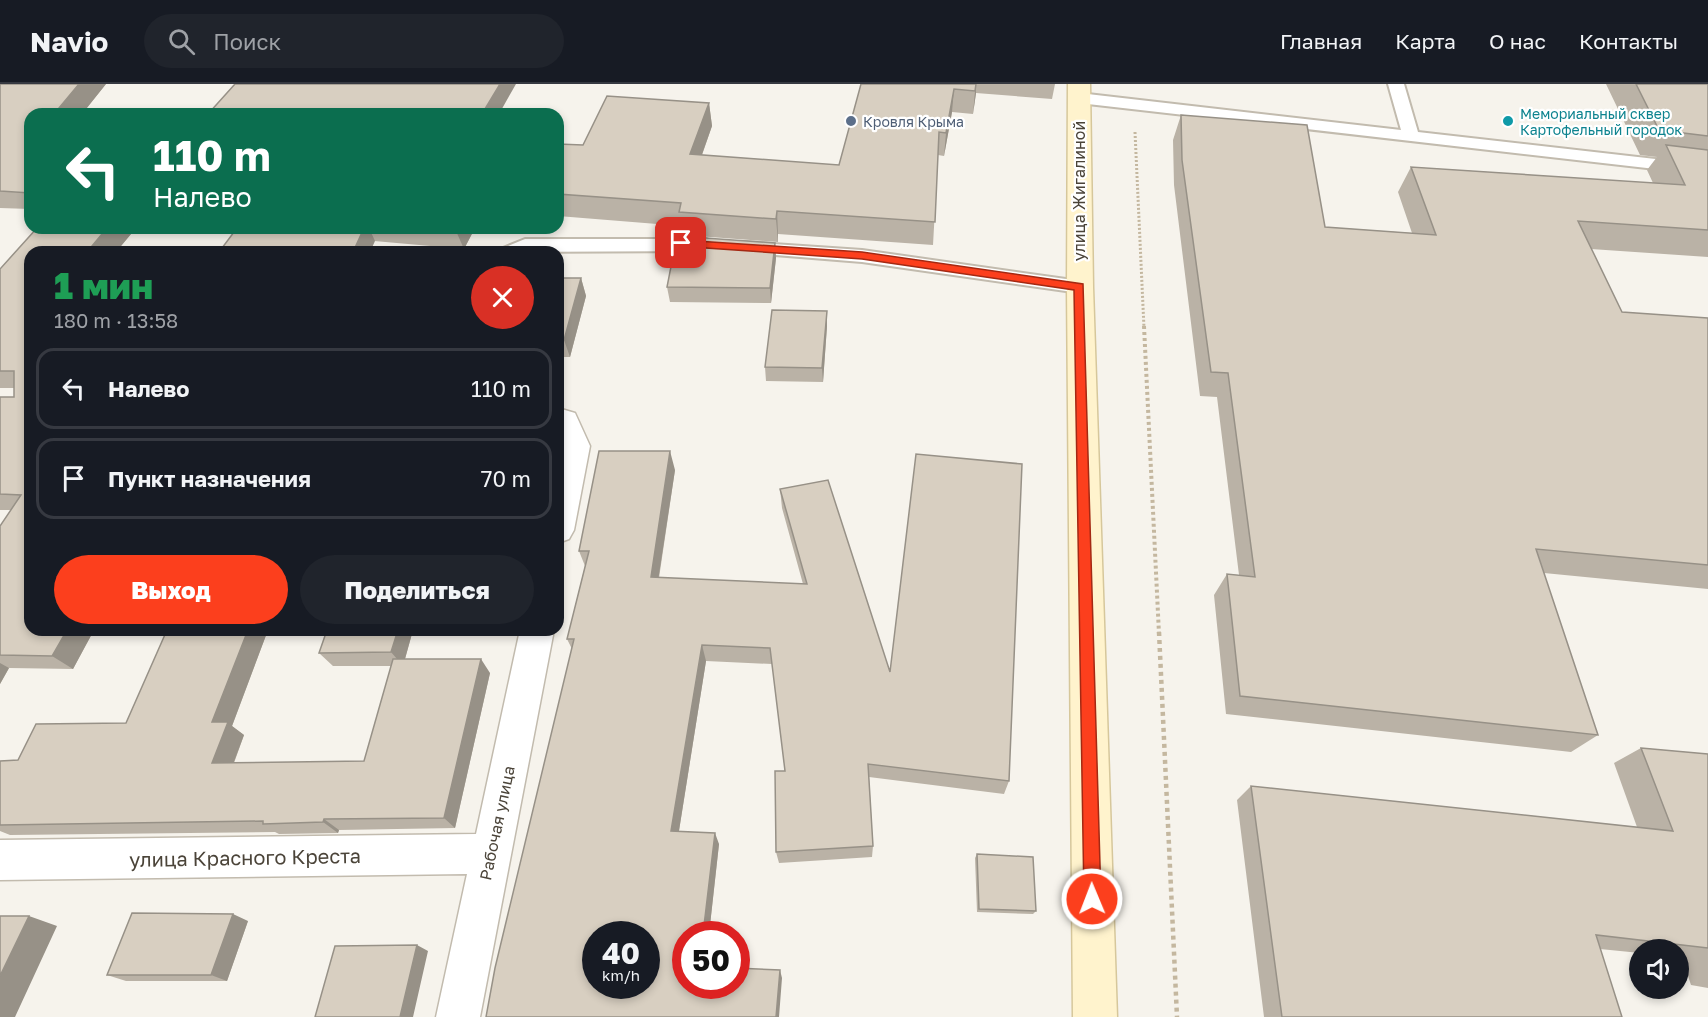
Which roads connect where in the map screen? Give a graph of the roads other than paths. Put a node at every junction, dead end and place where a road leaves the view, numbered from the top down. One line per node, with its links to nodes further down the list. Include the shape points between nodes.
1 (1396, 84): 3 (lane)
2 (1079, 91): 3 (lane, via 1133,104); 6 (main road, улица Жигалиной)
3 (1411, 136): 4 (lane)
4 (1708, 170)
5 (521, 246): 6 (lane, via 681,243 862,256)
6 (1080, 287): 13 (main road, улица Жигалиной)
7 (564, 426): 8 (street, via 575,446)
8 (564, 500)
9 (536, 636): 10 (street, Рабочая улица)
10 (491, 854): 11 (street, улица Красного Креста); 12 (street, Рабочая улица)
11 (0, 860)
12 (458, 1017)
13 (1095, 1017)

